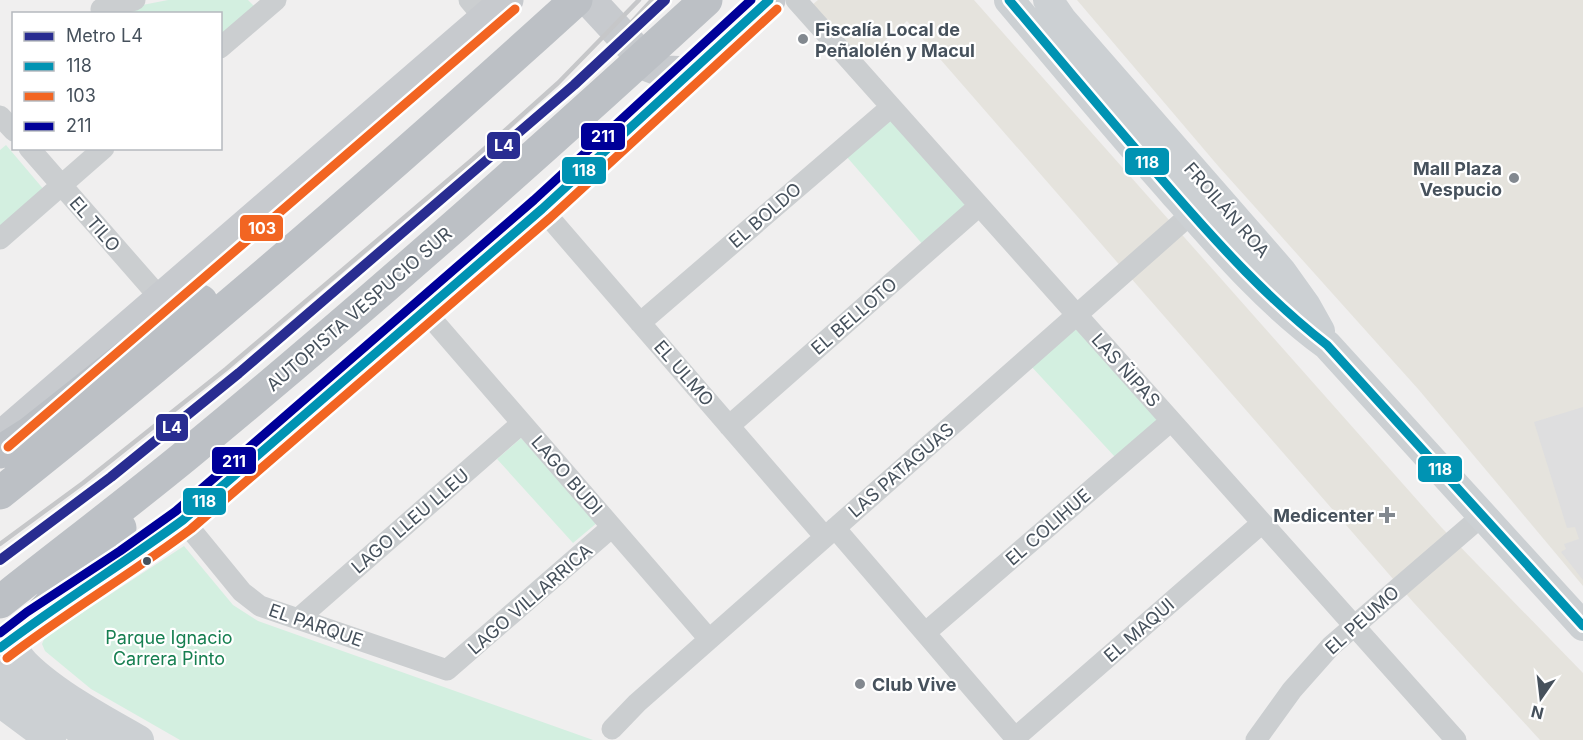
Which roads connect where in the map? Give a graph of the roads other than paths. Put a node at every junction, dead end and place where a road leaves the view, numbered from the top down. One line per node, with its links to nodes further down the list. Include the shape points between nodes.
1 (135, 0): 11 (street)
2 (576, 0): 23 (highway)
3 (589, 0): 13 (main road, via 645,60)
4 (706, 0): 35 (highway, AUTOPISTA VESPUCIO SUR, via 448,232)
5 (769, 0): 13 (main road)
6 (796, 0): 14 (street, LAS ÑIPAS)
7 (1009, 0): 22 (main road, FROILÁN ROA)
8 (1048, 0): 29 (main road, FROILÁN ROA, via 1281,271)
9 (270, 2): 12 (street)
10 (487, 6): 25 (main road)
11 (100, 7)
12 (222, 46)
13 (675, 72): 21 (main road)
14 (891, 107): 20 (street, LAS ÑIPAS); 28 (street, EL BOLDO)
15 (0, 116): 16 (street)
16 (12, 129)
17 (31, 150): 19 (street, EL TILO)
18 (103, 150): 19 (street)
19 (62, 186): 24 (street); 25 (street, EL TILO)
20 (979, 206): 27 (street, LAS ÑIPAS); 32 (street, EL BELLOTO)
21 (542, 209): 26 (main road); 28 (street, EL ULMO)
22 (1191, 214): 27 (street, LAS PATAGUAS); 29 (main road, FROILÁN ROA, via 1255,284)
23 (308, 238): 34 (highway, via 216,289); 36 (highway)
24 (0, 239)
25 (160, 298): 33 (main road)
26 (425, 311): 31 (street, LAGO BUDI); 38 (main road)
27 (1077, 315): 30 (street, LAS ÑIPAS); 41 (street, LAS PATAGUAS)
28 (640, 323): 32 (street, EL ULMO)
29 (1327, 345): 37 (main road, FROILÁN ROA)
30 (1171, 421): 39 (street, LAS ÑIPAS); 46 (street, EL COLIHUE)
31 (522, 423): 40 (street, LAGO BUDI); 43 (street, LAGO LLEU LLEU)
32 (729, 426): 41 (street, EL ULMO)
33 (0, 438)
34 (0, 452)
35 (188, 454): 42 (highway, AUTOPISTA VESPUCIO SUR); 48 (highway)
36 (0, 493)
37 (1483, 514): 44 (street, EL PEUMO); 45 (main road, FROILÁN ROA)
38 (183, 520): 43 (street, EL PARQUE, via 247,597 260,606); 48 (main road)
39 (1262, 523): 44 (street, LAS ÑIPAS); 53 (street, EL MAQUI)
40 (612, 527): 47 (street, LAGO BUDI); 49 (street, LAGO VILLARRICA)
41 (830, 533): 46 (street, EL ULMO); 47 (street, LAS PATAGUAS)
42 (0, 602)
43 (298, 619): 49 (street, EL PARQUE)
44 (1353, 625): 52 (street, LAS ÑIPAS); 57 (street, EL PEUMO, via 1292,690)
45 (1583, 626)
46 (925, 633): 53 (street, EL ULMO)
47 (709, 639): 51 (street, LAS PATAGUAS)
48 (11, 645): 55 (main road, via 40,703); 56 (main road, via 39,676)
49 (447, 670)
50 (0, 702): 54 (main road)
51 (612, 729)
52 (1451, 738)
53 (1016, 739)
54 (51, 740)
55 (95, 740)
56 (139, 740)
57 (1256, 740)

